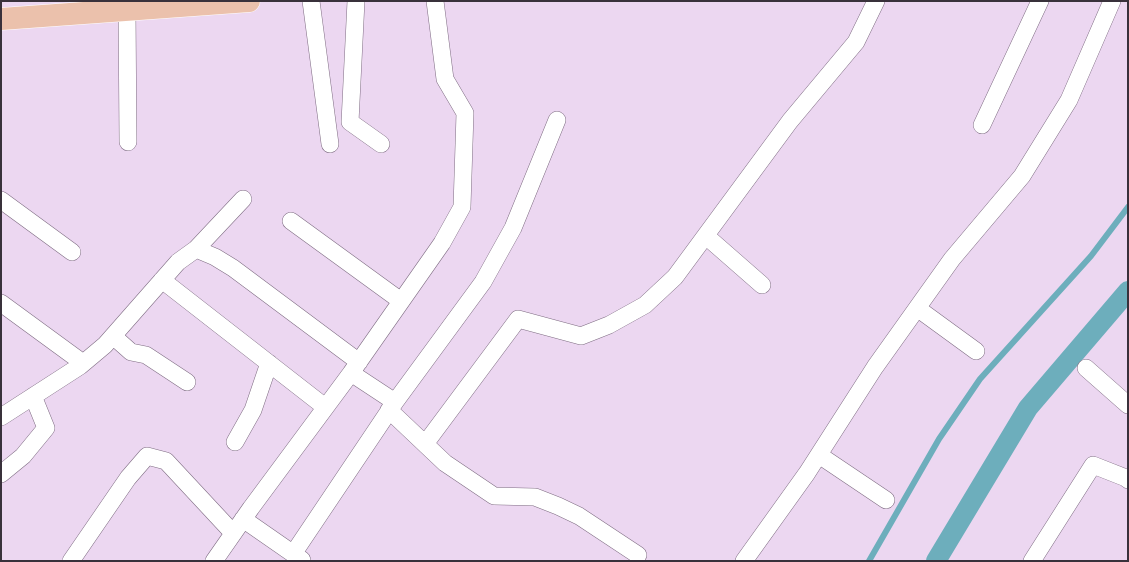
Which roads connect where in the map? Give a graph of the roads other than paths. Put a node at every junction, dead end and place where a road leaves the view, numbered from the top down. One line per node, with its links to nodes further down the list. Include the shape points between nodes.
1 (249, 1): 8 (main road)
2 (311, 1): 13 (street)
3 (356, 1): 14 (street, via 350,122)
4 (435, 1): 23 (street, via 445,79 465,113 462,207 442,243)
5 (876, 1): 18 (street, via 856,42 786,127)
6 (1040, 1): 11 (street)
7 (1112, 1): 25 (street, via 1069,100 1026,169 952,260)
8 (127, 10): 9 (main road); 12 (street)
9 (1, 19)
10 (557, 120): 35 (street, via 513,228 482,282)
11 (982, 125)
12 (128, 142)
13 (330, 144)
14 (381, 144)
15 (243, 199): 19 (street)
16 (2, 204): 20 (street)
17 (291, 221): 23 (street)
18 (706, 236): 22 (street); 39 (street, via 675,277 645,305 609,325 580,336 518,319)
19 (196, 249): 21 (street, via 178,262); 30 (street, via 233,268)
20 (72, 252)
21 (162, 280): 26 (street); 29 (street)
22 (762, 285)
23 (401, 301): 30 (street)
24 (1, 303): 28 (street)
25 (917, 308): 27 (street); 40 (street)
26 (113, 336): 28 (street); 32 (street, via 130,352 146,355)
27 (976, 351)
28 (83, 363): 33 (street)
29 (269, 363): 36 (street); 38 (street, via 253,410)
30 (355, 367): 35 (street); 36 (street)
31 (1086, 368): 34 (street)
32 (187, 382)
33 (33, 396): 37 (street); 41 (street, via 46,428 23,456)
34 (1128, 405)
35 (392, 406): 39 (street); 46 (street)
36 (325, 407): 44 (street)
37 (1, 417)
38 (235, 442)
39 (425, 444): 45 (street, via 445,463 494,496 535,497 558,506 579,516)
40 (819, 454): 43 (street); 49 (street)
41 (1, 474)
42 (1127, 478): 50 (street, via 1093,466)
43 (886, 500)
44 (238, 526): 46 (street); 47 (street, via 166,461 147,456 128,478); 48 (street)
45 (638, 555)
46 (298, 558)
47 (71, 561)
48 (214, 561)
49 (744, 561)
50 (1032, 561)

